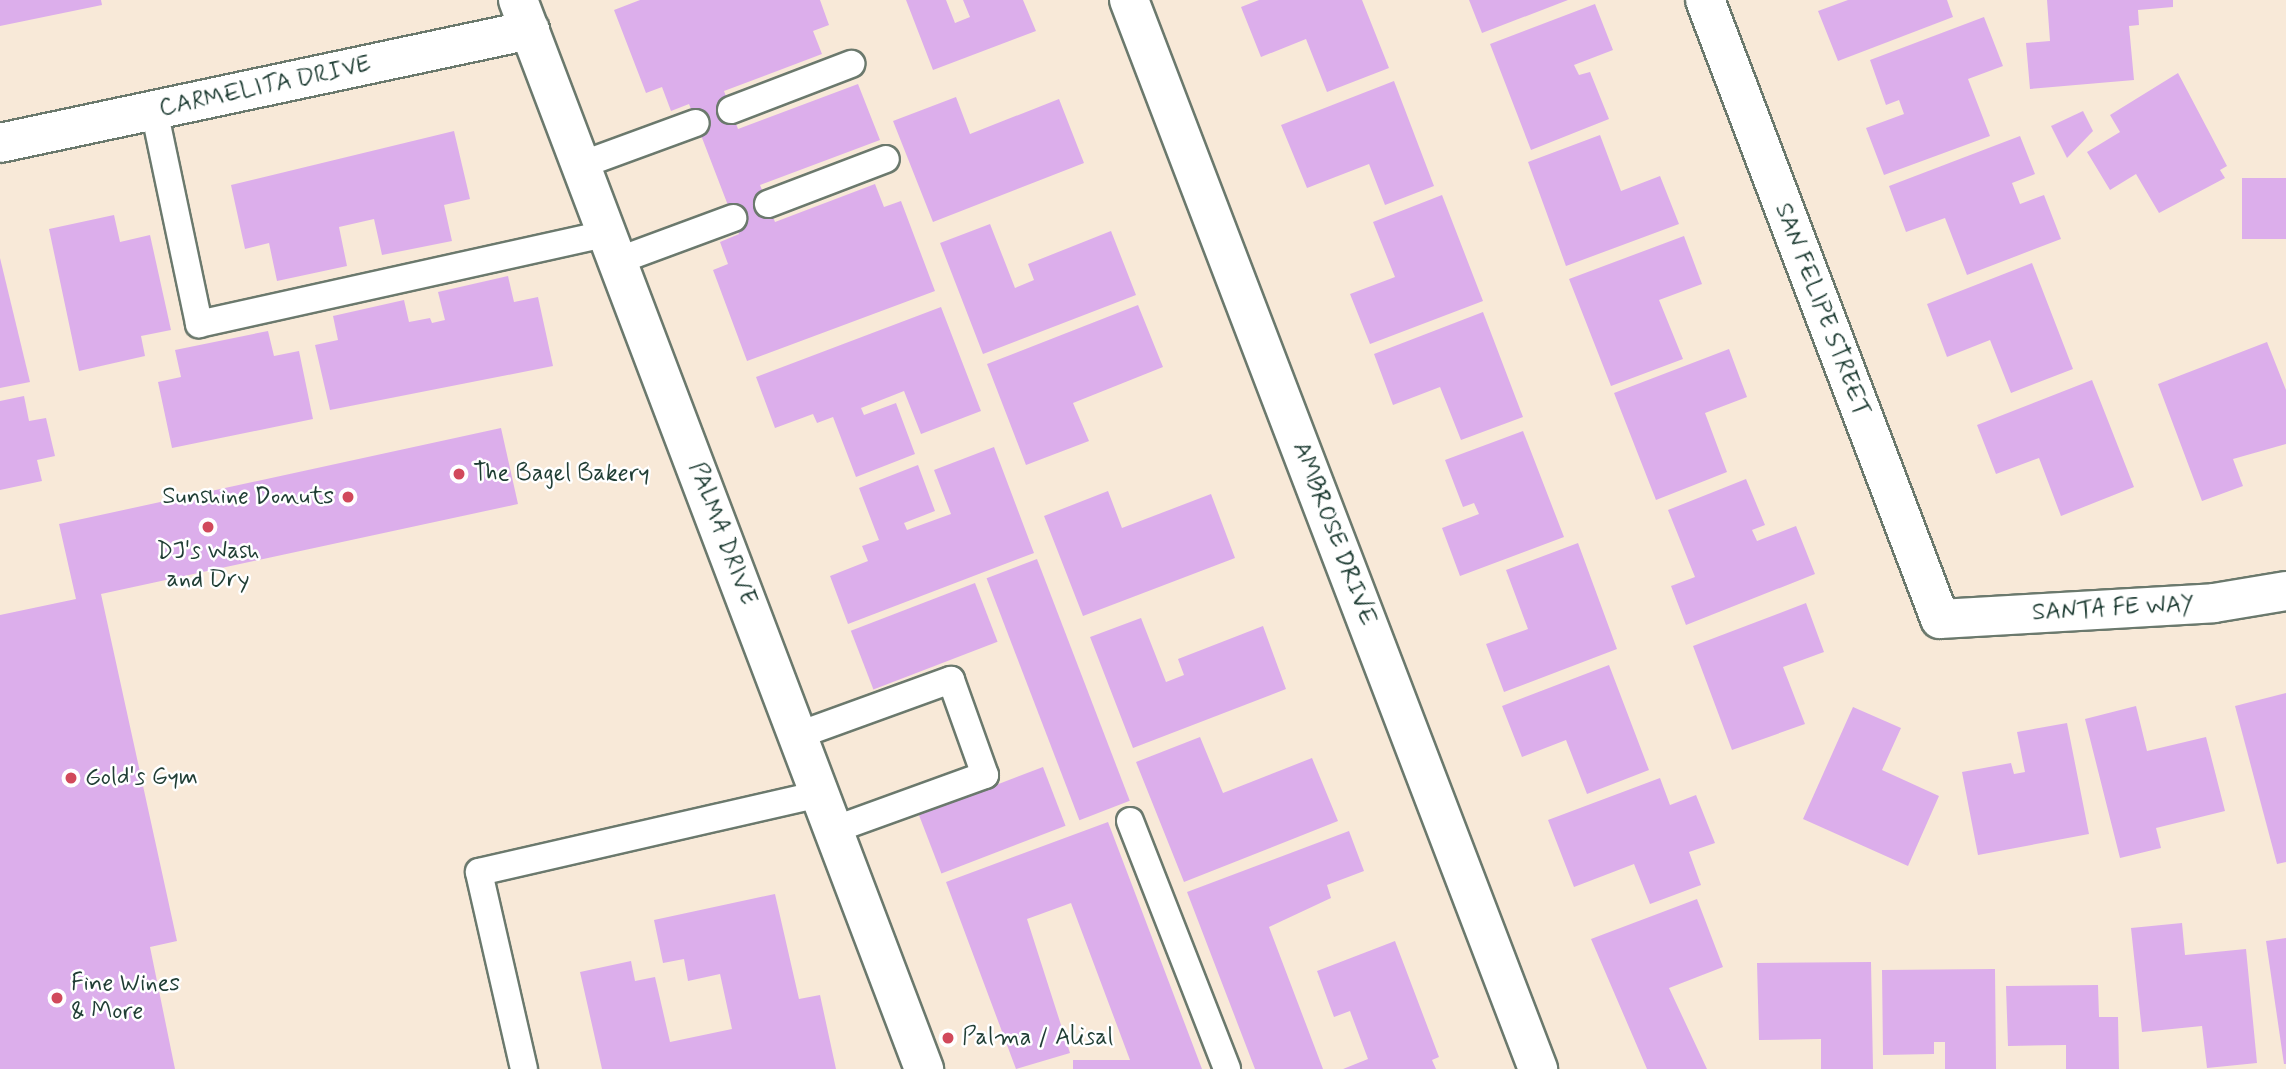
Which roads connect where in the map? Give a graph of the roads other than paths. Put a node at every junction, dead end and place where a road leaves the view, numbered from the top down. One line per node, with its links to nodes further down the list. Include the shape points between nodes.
1 (1129, 0): 23 (street, AMBROSE DRIVE)
2 (1705, 0): 15 (street, SAN FELIPE STREET)
3 (524, 15): 5 (street, CARMELITA DRIVE); 10 (street, PALMA DRIVE)
4 (851, 64): 6 (lane)
5 (154, 110): 8 (street, CARMELITA DRIVE); 13 (lane, via 199,324)
6 (731, 110)
7 (696, 123): 10 (lane)
8 (0, 143)
9 (886, 159): 11 (lane)
10 (581, 165): 13 (street, PALMA DRIVE)
11 (768, 204)
12 (733, 218): 13 (lane)
13 (612, 247): 16 (street, PALMA DRIVE)
14 (2286, 591): 15 (street, SANTA FE WAY, via 2214,603)
15 (1940, 619)
16 (796, 736): 17 (street, PALMA DRIVE); 19 (lane, via 951,680 985,775)
17 (819, 794): 19 (street, PALMA DRIVE); 20 (lane, via 479,872)
18 (1130, 821): 22 (lane)
19 (832, 830): 21 (street, PALMA DRIVE)
20 (524, 1069)
21 (923, 1069)
22 (1227, 1069)
23 (1538, 1069)

